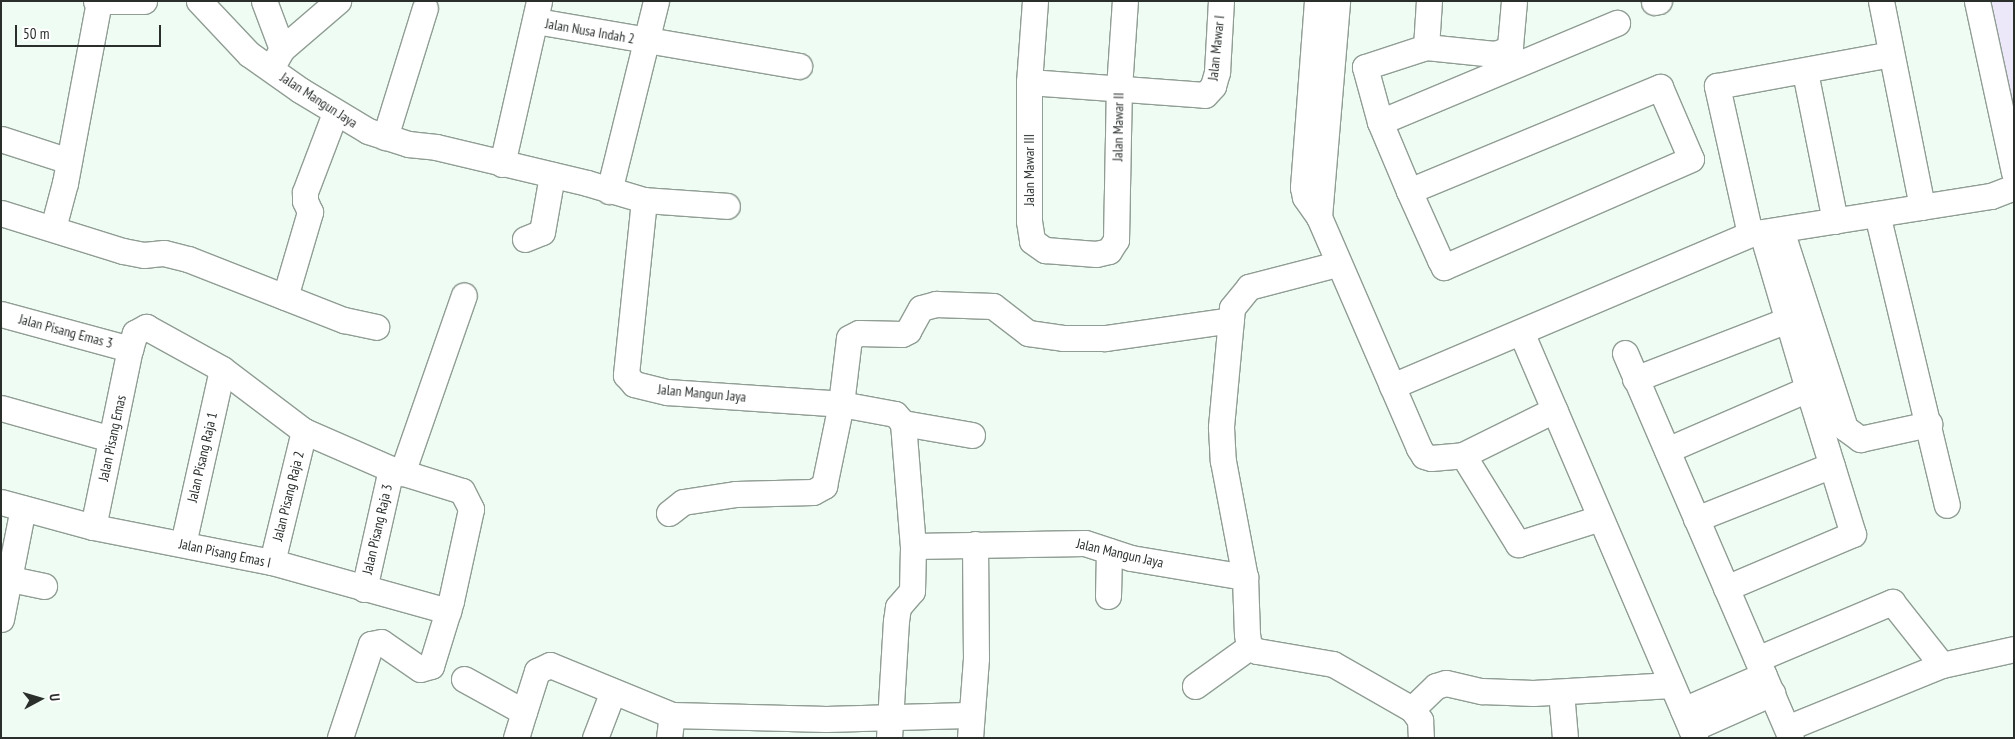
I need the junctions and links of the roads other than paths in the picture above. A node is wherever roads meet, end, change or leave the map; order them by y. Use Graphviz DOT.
graph roads {
  1 [pos="98,1"];
  2 [pos="144,1"];
  3 [pos="199,1"];
  4 [pos="264,1"];
  5 [pos="338,1"];
  6 [pos="656,1"];
  7 [pos="1035,1"];
  8 [pos="1125,1"];
  9 [pos="1221,1"];
  10 [pos="1317,1"];
  11 [pos="1337,1"];
  12 [pos="1429,1"];
  13 [pos="1514,1"];
  14 [pos="1659,1"];
  15 [pos="1881,1"];
  16 [pos="1977,1"];
  17 [pos="1654,2"];
  18 [pos="425,8"];
  19 [pos="537,11"];
  20 [pos="1617,23"];
  21 [pos="645,41"];
  22 [pos="1426,47"];
  23 [pos="1891,54"];
  24 [pos="277,58"];
  25 [pos="799,66"];
  26 [pos="1365,67"];
  27 [pos="1332,72"];
  28 [pos="1805,72"];
  29 [pos="1029,82"];
  30 [pos="1119,88"];
  31 [pos="335,113"];
  32 [pos="1380,122"];
  33 [pos="385,136"];
  34 [pos="1,139"];
  35 [pos="69,161"];
  36 [pos="502,164"];
  37 [pos="2014,172"];
  38 [pos="552,175"];
  39 [pos="2014,187"];
  40 [pos="609,191"];
  41 [pos="1410,191"];
  42 [pos="2002,198"];
  43 [pos="644,200"];
  44 [pos="727,206"];
  45 [pos="1922,207"];
  46 [pos="1,213"];
  47 [pos="1877,214"];
  48 [pos="1319,217"];
  49 [pos="1835,221"];
  50 [pos="53,228"];
  51 [pos="1764,232"];
  52 [pos="525,239"];
  53 [pos="1109,252"];
  54 [pos="1337,264"];
  55 [pos="464,295"];
  56 [pos="285,297"];
  57 [pos="1,314"];
  58 [pos="1230,320"];
  59 [pos="1787,320"];
  60 [pos="376,327"];
  61 [pos="1521,332"];
  62 [pos="130,349"];
  63 [pos="1625,353"];
  64 [pos="222,369"];
  65 [pos="1635,379"];
  66 [pos="1392,386"];
  67 [pos="1808,389"];
  68 [pos="841,404"];
  69 [pos="1,408"];
  70 [pos="1554,410"];
  71 [pos="903,423"];
  72 [pos="1929,424"];
  73 [pos="304,431"];
  74 [pos="972,435"];
  75 [pos="111,439"];
  76 [pos="1667,450"];
  77 [pos="1463,455"];
  78 [pos="1832,466"];
  79 [pos="397,471"];
  80 [pos="12,505"];
  81 [pos="1947,505"];
  82 [pos="669,513"];
  83 [pos="1600,518"];
  84 [pos="1696,519"];
  85 [pos="93,527"];
  86 [pos="183,544"];
  87 [pos="975,544"];
  88 [pos="913,546"];
  89 [pos="1109,550"];
  90 [pos="272,562"];
  91 [pos="1245,577"];
  92 [pos="5,578"];
  93 [pos="44,586"];
  94 [pos="1726,588"];
  95 [pos="364,590"];
  96 [pos="1108,596"];
  97 [pos="448,611"];
  98 [pos="1,618"];
  99 [pos="1249,647"];
  100 [pos="2014,649"];
  101 [pos="1942,665"];
  102 [pos="1764,676"];
  103 [pos="464,679"];
  104 [pos="1672,685"];
  105 [pos="1195,686"];
  106 [pos="613,691"];
  107 [pos="1561,692"];
  108 [pos="1412,709"];
  109 [pos="524,712"];
  110 [pos="670,726"];
  111 [pos="970,726"];
  112 [pos="1690,726"];
  113 [pos="890,728"];
  114 [pos="1789,733"];
  115 [pos="340,738"];
  116 [pos="516,738"];
  117 [pos="595,738"];
  118 [pos="1422,738"];
  119 [pos="1565,738"];
  1 -- 2 [label="street"];
  1 -- 35 [label="street"];
  3 -- 24 [label="street, Jalan Mangun Jaya"];
  4 -- 24 [label="street"];
  5 -- 24 [label="street"];
  6 -- 21 [label="street"];
  7 -- 29 [label="street, Jalan Mawar III"];
  8 -- 30 [label="street, Jalan Mawar II"];
  9 -- 30 [label="street, Jalan Mawar I"];
  10 -- 48 [label="street"];
  11 -- 27 [label="street"];
  12 -- 22 [label="street"];
  13 -- 22 [label="street"];
  14 -- 17 [label="street"];
  15 -- 23 [label="street"];
  16 -- 37 [label="street"];
  18 -- 33 [label="street"];
  19 -- 21 [label="street, Jalan Nusa Indah 2"];
  19 -- 36 [label="street"];
  20 -- 32 [label="street"];
  21 -- 25 [label="street, Jalan Nusa Indah 2"];
  21 -- 40 [label="street"];
  22 -- 26 [label="street"];
  23 -- 28 [label="street"];
  23 -- 45 [label="street"];
  24 -- 31 [label="street, Jalan Mangun Jaya"];
  26 -- 27 [label="street"];
  26 -- 32 [label="street"];
  27 -- 48 [label="street"];
  28 -- 49 [label="street"];
  28 -- 51 [label="street"];
  29 -- 30 [label="street"];
  29 -- 53 [label="street, Jalan Mawar III"];
  30 -- 53 [label="street, Jalan Mawar II"];
  31 -- 33 [label="street, Jalan Mangun Jaya"];
  31 -- 56 [label="street"];
  32 -- 41 [label="street"];
  33 -- 36 [label="street, Jalan Mangun Jaya"];
  34 -- 35 [label="street"];
  35 -- 50 [label="street"];
  36 -- 38 [label="street, Jalan Mangun Jaya"];
  38 -- 40 [label="street, Jalan Mangun Jaya"];
  38 -- 52 [label="street"];
  39 -- 42 [label="street"];
  40 -- 43 [label="street, Jalan Mangun Jaya"];
  41 -- 41 [label="street"];
  42 -- 45 [label="street"];
  43 -- 44 [label="street"];
  43 -- 68 [label="street, Jalan Mangun Jaya"];
  45 -- 47 [label="street"];
  46 -- 50 [label="street"];
  47 -- 49 [label="street"];
  47 -- 72 [label="street"];
  48 -- 54 [label="street"];
  49 -- 51 [label="street"];
  50 -- 56 [label="street"];
  51 -- 59 [label="street"];
  51 -- 61 [label="street"];
  51 -- 72 [label="street"];
  54 -- 58 [label="street"];
  54 -- 66 [label="street"];
  55 -- 79 [label="street, Jalan Pisang Raja 3"];
  56 -- 60 [label="street"];
  57 -- 62 [label="street, Jalan Pisang Emas 3"];
  58 -- 68 [label="street"];
  58 -- 91 [label="street"];
  59 -- 65 [label="street"];
  59 -- 67 [label="street"];
  61 -- 66 [label="street"];
  61 -- 70 [label="street"];
  62 -- 64 [label="street, Jalan Pisang Emas"];
  62 -- 75 [label="street, Jalan Pisang Emas"];
  63 -- 65 [label="street"];
  64 -- 73 [label="street"];
  64 -- 86 [label="street, Jalan Pisang Raja 1"];
  65 -- 76 [label="street"];
  66 -- 77 [label="street"];
  67 -- 76 [label="street"];
  67 -- 78 [label="street"];
  68 -- 71 [label="street, Jalan Mangun Jaya"];
  68 -- 82 [label="street"];
  69 -- 75 [label="street"];
  70 -- 77 [label="street"];
  70 -- 83 [label="street"];
  71 -- 74 [label="street, Jalan Mangun Jaya"];
  71 -- 88 [label="street"];
  72 -- 81 [label="street"];
  73 -- 79 [label="street"];
  73 -- 90 [label="street, Jalan Pisang Raja 2"];
  75 -- 85 [label="street, Jalan Pisang Emas"];
  76 -- 84 [label="street"];
  77 -- 83 [label="street"];
  78 -- 84 [label="street"];
  78 -- 94 [label="street"];
  79 -- 95 [label="street, Jalan Pisang Raja 3"];
  79 -- 97 [label="street"];
  80 -- 85 [label="street, Jalan Pisang Emas I"];
  80 -- 92 [label="street"];
  83 -- 104 [label="street"];
  84 -- 94 [label="street"];
  85 -- 86 [label="street, Jalan Pisang Emas I"];
  86 -- 90 [label="street, Jalan Pisang Emas I"];
  87 -- 88 [label="street, Jalan Mangun Jaya"];
  87 -- 89 [label="street, Jalan Mangun Jaya"];
  87 -- 111 [label="street"];
  88 -- 113 [label="street"];
  89 -- 91 [label="street, Jalan Mangun Jaya"];
  89 -- 96 [label="street"];
  90 -- 95 [label="street, Jalan Pisang Emas I"];
  91 -- 99 [label="street"];
  92 -- 93 [label="street"];
  92 -- 98 [label="street"];
  94 -- 102 [label="street"];
  95 -- 97 [label="street, Jalan Pisang Emas I"];
  97 -- 115 [label="street"];
  99 -- 105 [label="street"];
  99 -- 108 [label="street"];
  100 -- 101 [label="street"];
  101 -- 102 [label="street"];
  101 -- 114 [label="street"];
  102 -- 112 [label="street"];
  102 -- 114 [label="street"];
  103 -- 109 [label="street"];
  104 -- 107 [label="street"];
  104 -- 112 [label="street"];
  106 -- 109 [label="street"];
  106 -- 110 [label="street"];
  106 -- 117 [label="street"];
  107 -- 108 [label="street"];
  107 -- 119 [label="street"];
  108 -- 118 [label="street"];
  109 -- 116 [label="street"];
  110 -- 113 [label="street"];
  111 -- 113 [label="street"];
}
